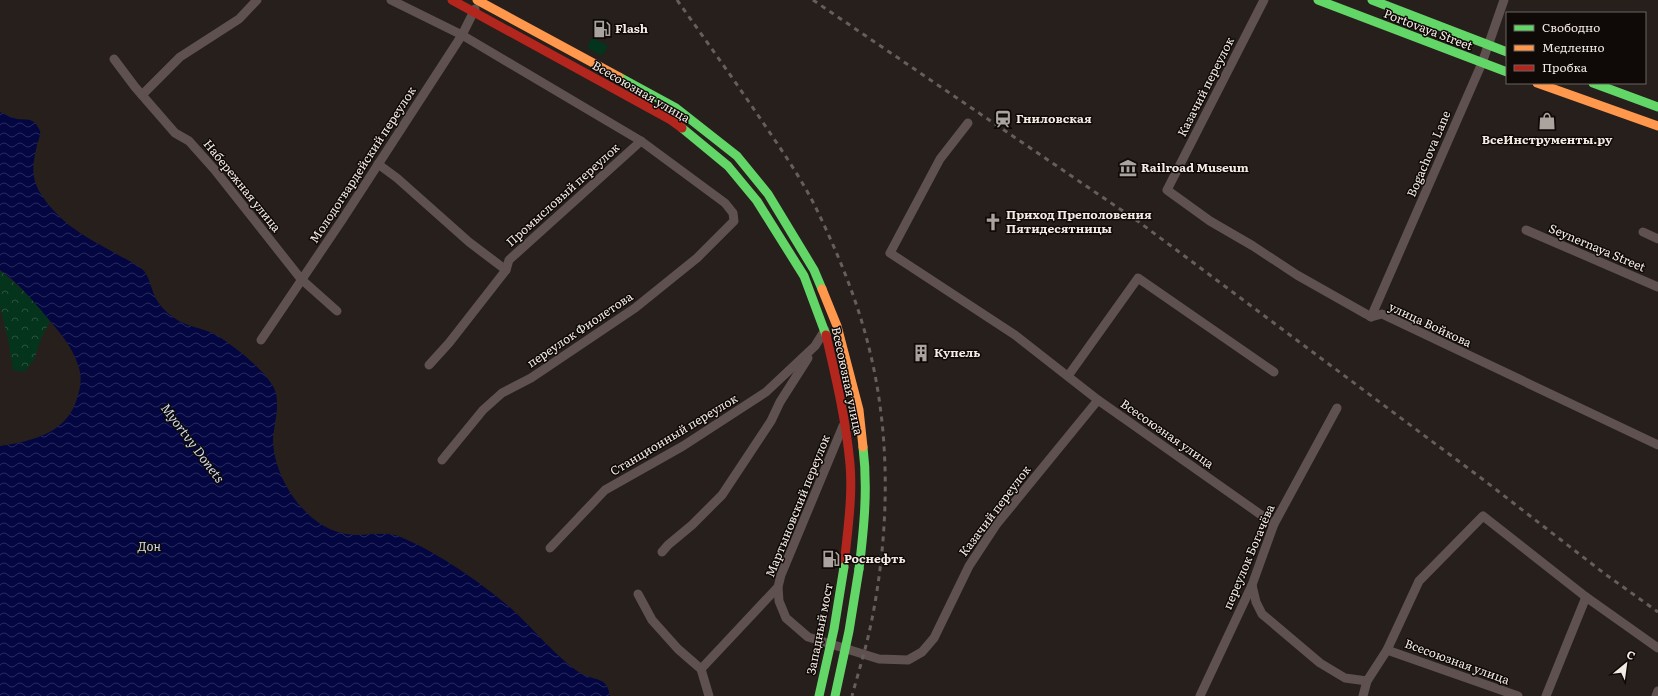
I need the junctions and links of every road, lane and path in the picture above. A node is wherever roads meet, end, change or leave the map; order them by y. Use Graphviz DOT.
graph roads {
  1 [pos="257,0"];
  2 [pos="391,0"];
  3 [pos="452,0"];
  4 [pos="478,0"];
  5 [pos="1264,0"];
  6 [pos="1318,0"];
  7 [pos="1372,0"];
  8 [pos="1504,0"];
  9 [pos="473,13"];
  10 [pos="462,35"];
  11 [pos="1489,45"];
  12 [pos="1506,52"];
  13 [pos="114,59"];
  14 [pos="1482,63"];
  15 [pos="1506,72"];
  16 [pos="1540,84"];
  17 [pos="1596,84"];
  18 [pos="142,95"];
  19 [pos="1658,107"];
  20 [pos="968,123"];
  21 [pos="1658,126"];
  22 [pos="641,142"];
  23 [pos="378,164"];
  24 [pos="1170,185"];
  25 [pos="1526,230"];
  26 [pos="1643,232"];
  27 [pos="1658,239"];
  28 [pos="506,270"];
  29 [pos="301,279"];
  30 [pos="1658,287"];
  31 [pos="337,311"];
  32 [pos="1372,316"];
  33 [pos="825,330"];
  34 [pos="261,340"];
  35 [pos="815,346"];
  36 [pos="428,364"];
  37 [pos="1274,372"];
  38 [pos="1068,376"];
  39 [pos="1098,400"];
  40 [pos="1337,408"];
  41 [pos="845,421"];
  42 [pos="862,433"];
  43 [pos="847,438"];
  44 [pos="1658,445"];
  45 [pos="442,460"];
  46 [pos="1274,524"];
  47 [pos="550,548"];
  48 [pos="662,552"];
  49 [pos="844,566"];
  50 [pos="1252,585"];
  51 [pos="778,587"];
  52 [pos="638,594"];
  53 [pos="1586,597"];
  54 [pos="808,637"];
  55 [pos="1658,648"];
  56 [pos="1387,650"];
  57 [pos="700,669"];
  58 [pos="1367,681"];
  59 [pos="1658,691"];
  60 [pos="709,696"];
  61 [pos="819,696"];
  62 [pos="835,696"];
  63 [pos="1200,696"];
  64 [pos="1363,696"];
  65 [pos="1518,696"];
  66 [pos="1546,696"];
  67 [pos="1656,696"];
  1 -- 18 [label="street"];
  2 -- 10 [label="street"];
  3 -- 9 [label="main road, Всесоюзная улица"];
  4 -- 9 [label="street, Молодогвардейский переулок"];
  4 -- 42 [label="main road, Всесоюзная улица"];
  5 -- 24 [label="street, Казачий переулок"];
  6 -- 14 [label="main road, Portovaya Street"];
  7 -- 11 [label="main road, Portovaya Street"];
  8 -- 11 [label="street, Bogachova Lane"];
  9 -- 10 [label="street, Молодогвардейский переулок"];
  9 -- 33 [label="main road, Всесоюзная улица"];
  10 -- 22 [label="street"];
  10 -- 23 [label="street, Молодогвардейский переулок"];
  11 -- 12 [label="main road, Portovaya Street"];
  11 -- 14 [label="street, Bogachova Lane"];
  13 -- 18 [label="street, Набережная улица"];
  14 -- 15 [label="main road, Portovaya Street"];
  14 -- 32 [label="street, Bogachova Lane"];
  16 -- 21 [label="main road"];
  17 -- 19 [label="main road"];
  18 -- 29 [label="street, Набережная улица"];
  20 -- 38 [label="street, Всесоюзная улица"];
  22 -- 28 [label="street, Промысловый переулок"];
  22 -- 45 [label="street, переулок Фиолетова"];
  23 -- 28 [label="street"];
  23 -- 29 [label="street, Молодогвардейский переулок"];
  24 -- 32 [label="street, улица Войкова"];
  25 -- 30 [label="street, Seynernaya Street"];
  26 -- 27 [label="street"];
  28 -- 36 [label="street, Промысловый переулок"];
  29 -- 31 [label="street, Набережная улица"];
  29 -- 34 [label="street, Молодогвардейский переулок"];
  32 -- 44 [label="street, улица Войкова"];
  33 -- 35 [label="street, Станционный переулок"];
  33 -- 41 [label="main road, Всесоюзная улица"];
  35 -- 47 [label="street, Станционный переулок"];
  35 -- 48 [label="street, Станционный переулок"];
  37 -- 38 [label="street"];
  38 -- 39 [label="street, Всесоюзная улица"];
  39 -- 46 [label="street, Всесоюзная улица"];
  39 -- 54 [label="street, Казачий переулок"];
  40 -- 46 [label="street, переулок Богачёва"];
  41 -- 43 [label="main road, Всесоюзная улица"];
  41 -- 51 [label="street, Мартыновский переулок"];
  42 -- 43 [label="street"];
  42 -- 62 [label="main road, Всесоюзная улица, bridge"];
  43 -- 49 [label="main road, Всесоюзная улица"];
  46 -- 50 [label="street, переулок Богачёва"];
  49 -- 61 [label="main road, Западный мост, bridge"];
  50 -- 58 [label="street"];
  50 -- 63 [label="street, переулок Богачёва"];
  51 -- 54 [label="street, Мартыновский переулок"];
  51 -- 57 [label="street"];
  52 -- 57 [label="street"];
  53 -- 55 [label="street"];
  53 -- 56 [label="street"];
  53 -- 66 [label="street"];
  56 -- 58 [label="street"];
  56 -- 65 [label="street, Всесоюзная улица"];
  57 -- 60 [label="street"];
  58 -- 64 [label="street"];
  59 -- 67 [label="street"];
}
